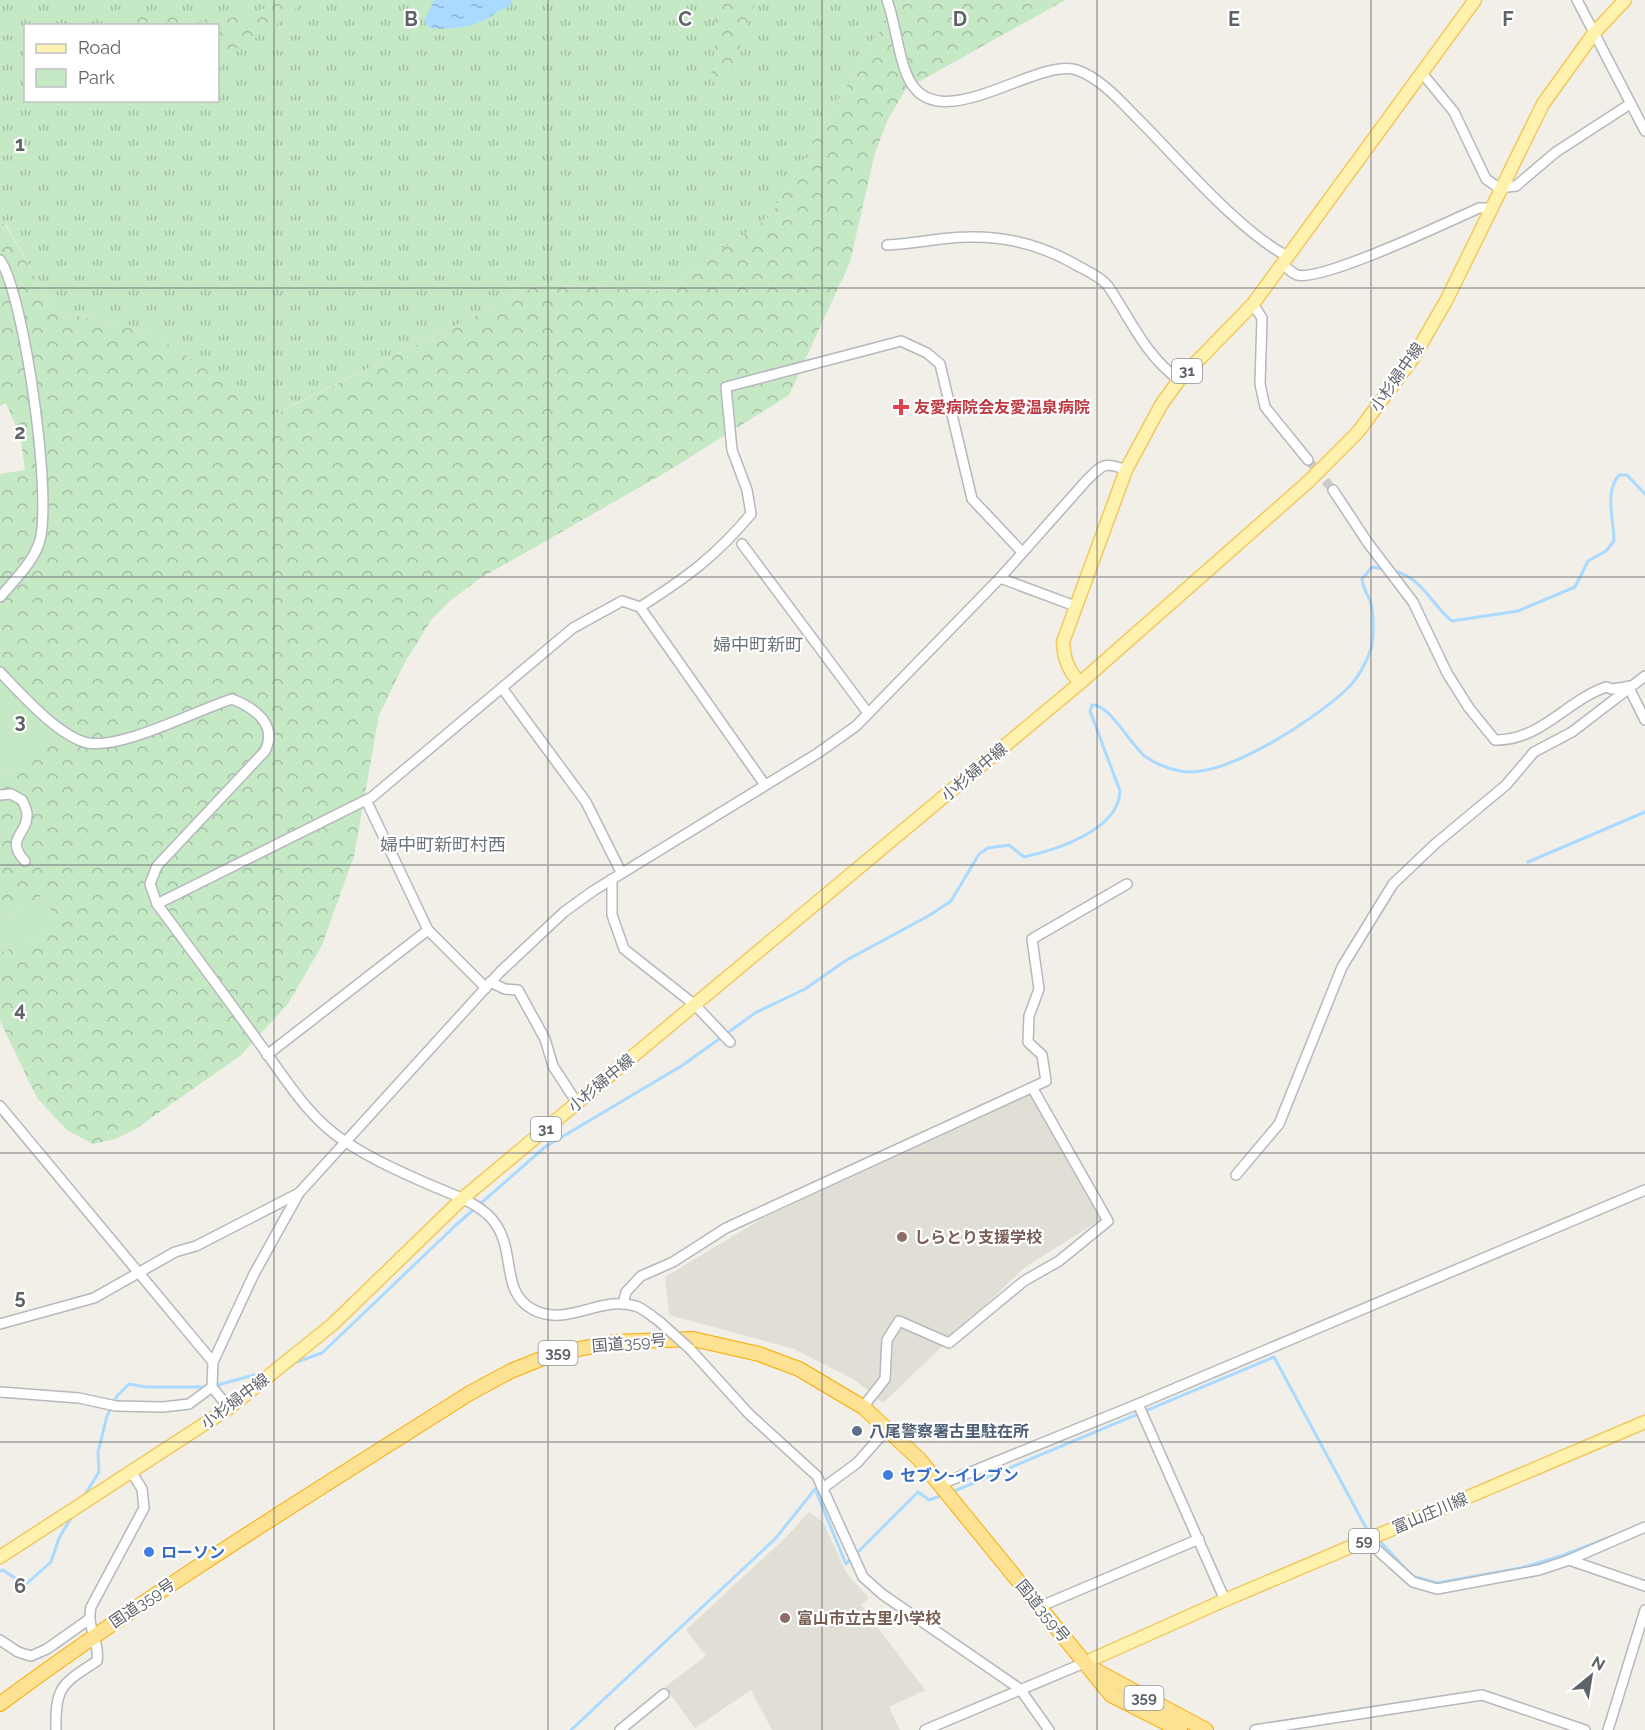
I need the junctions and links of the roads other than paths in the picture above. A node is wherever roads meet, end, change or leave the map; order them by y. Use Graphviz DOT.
graph roads {
  1 [pos="887,0"];
  2 [pos="1475,0"];
  3 [pos="1577,0"];
  4 [pos="1625,0"];
  5 [pos="1594,33"];
  6 [pos="1422,73"];
  7 [pos="1630,104"];
  8 [pos="1645,131"];
  9 [pos="1499,189"];
  10 [pos="1490,208"];
  11 [pos="887,245"];
  12 [pos="0,260"];
  13 [pos="1285,260"];
  14 [pos="1253,304"];
  15 [pos="1179,380"];
  16 [pos="1308,460"];
  17 [pos="1126,471"];
  18 [pos="1333,490"];
  19 [pos="742,544"];
  20 [pos="1022,552"];
  21 [pos="1000,578"];
  22 [pos="0,597"];
  23 [pos="640,606"];
  24 [pos="1075,606"];
  25 [pos="0,673"];
  26 [pos="1645,676"];
  27 [pos="1080,683"];
  28 [pos="1628,686"];
  29 [pos="502,688"];
  30 [pos="868,713"];
  31 [pos="1645,720"];
  32 [pos="765,785"];
  33 [pos="0,795"];
  34 [pos="366,800"];
  35 [pos="25,861"];
  36 [pos="620,870"];
  37 [pos="612,879"];
  38 [pos="1127,884"];
  39 [pos="158,904"];
  40 [pos="428,930"];
  41 [pos="488,985"];
  42 [pos="695,1005"];
  43 [pos="730,1042"];
  44 [pos="267,1055"];
  45 [pos="1033,1089"];
  46 [pos="577,1103"];
  47 [pos="0,1106"];
  48 [pos="345,1142"];
  49 [pos="1236,1175"];
  50 [pos="1645,1190"];
  51 [pos="299,1193"];
  52 [pos="463,1198"];
  53 [pos="139,1272"];
  54 [pos="623,1304"];
  55 [pos="0,1324"];
  56 [pos="213,1362"];
  57 [pos="212,1387"];
  58 [pos="0,1392"];
  59 [pos="1138,1404"];
  60 [pos="863,1407"];
  61 [pos="229,1408"];
  62 [pos="1645,1422"];
  63 [pos="888,1428"];
  64 [pos="132,1473"];
  65 [pos="939,1485"];
  66 [pos="823,1488"];
  67 [pos="1645,1527"];
  68 [pos="1198,1539"];
  69 [pos="1366,1540"];
  70 [pos="0,1557"];
  71 [pos="1569,1560"];
  72 [pos="1645,1586"];
  73 [pos="1225,1600"];
  74 [pos="1039,1607"];
  75 [pos="1645,1610"];
  76 [pos="88,1620"];
  77 [pos="93,1635"];
  78 [pos="0,1640"];
  79 [pos="1084,1663"];
  80 [pos="1020,1689"];
  81 [pos="664,1694"];
  82 [pos="0,1704"];
  83 [pos="622,1729"];
  84 [pos="56,1730"];
  85 [pos="925,1730"];
  86 [pos="1049,1730"];
  87 [pos="1180,1730"];
  88 [pos="1206,1730"];
  89 [pos="1255,1730"];
  90 [pos="1585,1730"];
  91 [pos="1608,1730"];
  1 -- 13 [label="street"];
  2 -- 6 [label="main road, 31"];
  3 -- 5 [label="street"];
  4 -- 5 [label="main road, 小杉婦中線 / 31"];
  5 -- 7 [label="street"];
  5 -- 9 [label="main road, 小杉婦中線 / 31"];
  6 -- 9 [label="street"];
  6 -- 13 [label="main road, 31"];
  7 -- 8 [label="street"];
  7 -- 9 [label="street"];
  9 -- 10 [label="main road, 小杉婦中線 / 31"];
  10 -- 13 [label="street"];
  10 -- 27 [label="main road, 小杉婦中線 / 31"];
  11 -- 15 [label="street"];
  12 -- 22 [label="street"];
  13 -- 14 [label="main road, 31"];
  14 -- 15 [label="main road, 31"];
  14 -- 16 [label="street"];
  15 -- 17 [label="main road, 31"];
  17 -- 20 [label="street"];
  17 -- 24 [label="main road, 31"];
  18 -- 28 [label="street"];
  19 -- 30 [label="street"];
  20 -- 21 [label="street"];
  20 -- 23 [label="street"];
  21 -- 24 [label="street"];
  21 -- 30 [label="street"];
  23 -- 29 [label="street"];
  23 -- 32 [label="street"];
  24 -- 27 [label="main road, 31"];
  25 -- 39 [label="street"];
  26 -- 28 [label="street"];
  27 -- 42 [label="main road, 小杉婦中線 / 31"];
  28 -- 31 [label="street"];
  28 -- 49 [label="street"];
  29 -- 34 [label="street"];
  29 -- 36 [label="street"];
  30 -- 32 [label="street"];
  32 -- 37 [label="street"];
  33 -- 35 [label="street"];
  34 -- 39 [label="street"];
  34 -- 40 [label="street"];
  37 -- 41 [label="street"];
  37 -- 42 [label="street"];
  38 -- 45 [label="street"];
  39 -- 44 [label="street"];
  40 -- 41 [label="street"];
  40 -- 44 [label="street"];
  41 -- 46 [label="street"];
  41 -- 48 [label="street"];
  42 -- 43 [label="street"];
  42 -- 46 [label="main road, 小杉婦中線 / 31"];
  44 -- 48 [label="street"];
  45 -- 54 [label="street"];
  45 -- 60 [label="street"];
  46 -- 52 [label="main road, 小杉婦中線 / 31"];
  47 -- 53 [label="street"];
  48 -- 51 [label="street"];
  48 -- 52 [label="street"];
  50 -- 59 [label="street"];
  51 -- 53 [label="street"];
  51 -- 56 [label="street"];
  52 -- 54 [label="street"];
  52 -- 61 [label="main road, 小杉婦中線 / 31"];
  53 -- 55 [label="street"];
  53 -- 56 [label="street"];
  54 -- 66 [label="street, bridge"];
  56 -- 57 [label="street"];
  57 -- 58 [label="street"];
  57 -- 61 [label="street"];
  59 -- 65 [label="street"];
  59 -- 68 [label="street"];
  60 -- 63 [label="highway, 国道359号 / 359"];
  60 -- 77 [label="highway, 国道359号 / 359"];
  61 -- 64 [label="main road, 小杉婦中線 / 31"];
  62 -- 69 [label="main road, 富山庄川線 / 59"];
  63 -- 65 [label="highway, 国道359号 / 359"];
  63 -- 66 [label="street"];
  64 -- 70 [label="main road, 小杉婦中線 / 31"];
  64 -- 76 [label="street"];
  65 -- 74 [label="highway, 国道359号 / 359"];
  66 -- 80 [label="street"];
  67 -- 71 [label="street"];
  68 -- 73 [label="street"];
  68 -- 74 [label="street"];
  69 -- 71 [label="street"];
  69 -- 73 [label="main road, 富山庄川線 / 59"];
  71 -- 72 [label="street"];
  73 -- 79 [label="main road, 富山庄川線 / 59"];
  74 -- 79 [label="highway, 国道359号 / 359"];
  75 -- 91 [label="street"];
  76 -- 77 [label="street"];
  76 -- 78 [label="street"];
  77 -- 82 [label="highway, 国道359号 / 359"];
  77 -- 84 [label="street"];
  79 -- 80 [label="street"];
  79 -- 87 [label="highway, 国道359号 / 359"];
  79 -- 88 [label="highway, 国道359号 / 359"];
  80 -- 85 [label="street"];
  80 -- 86 [label="street"];
  81 -- 83 [label="street"];
  89 -- 90 [label="street"];
}
